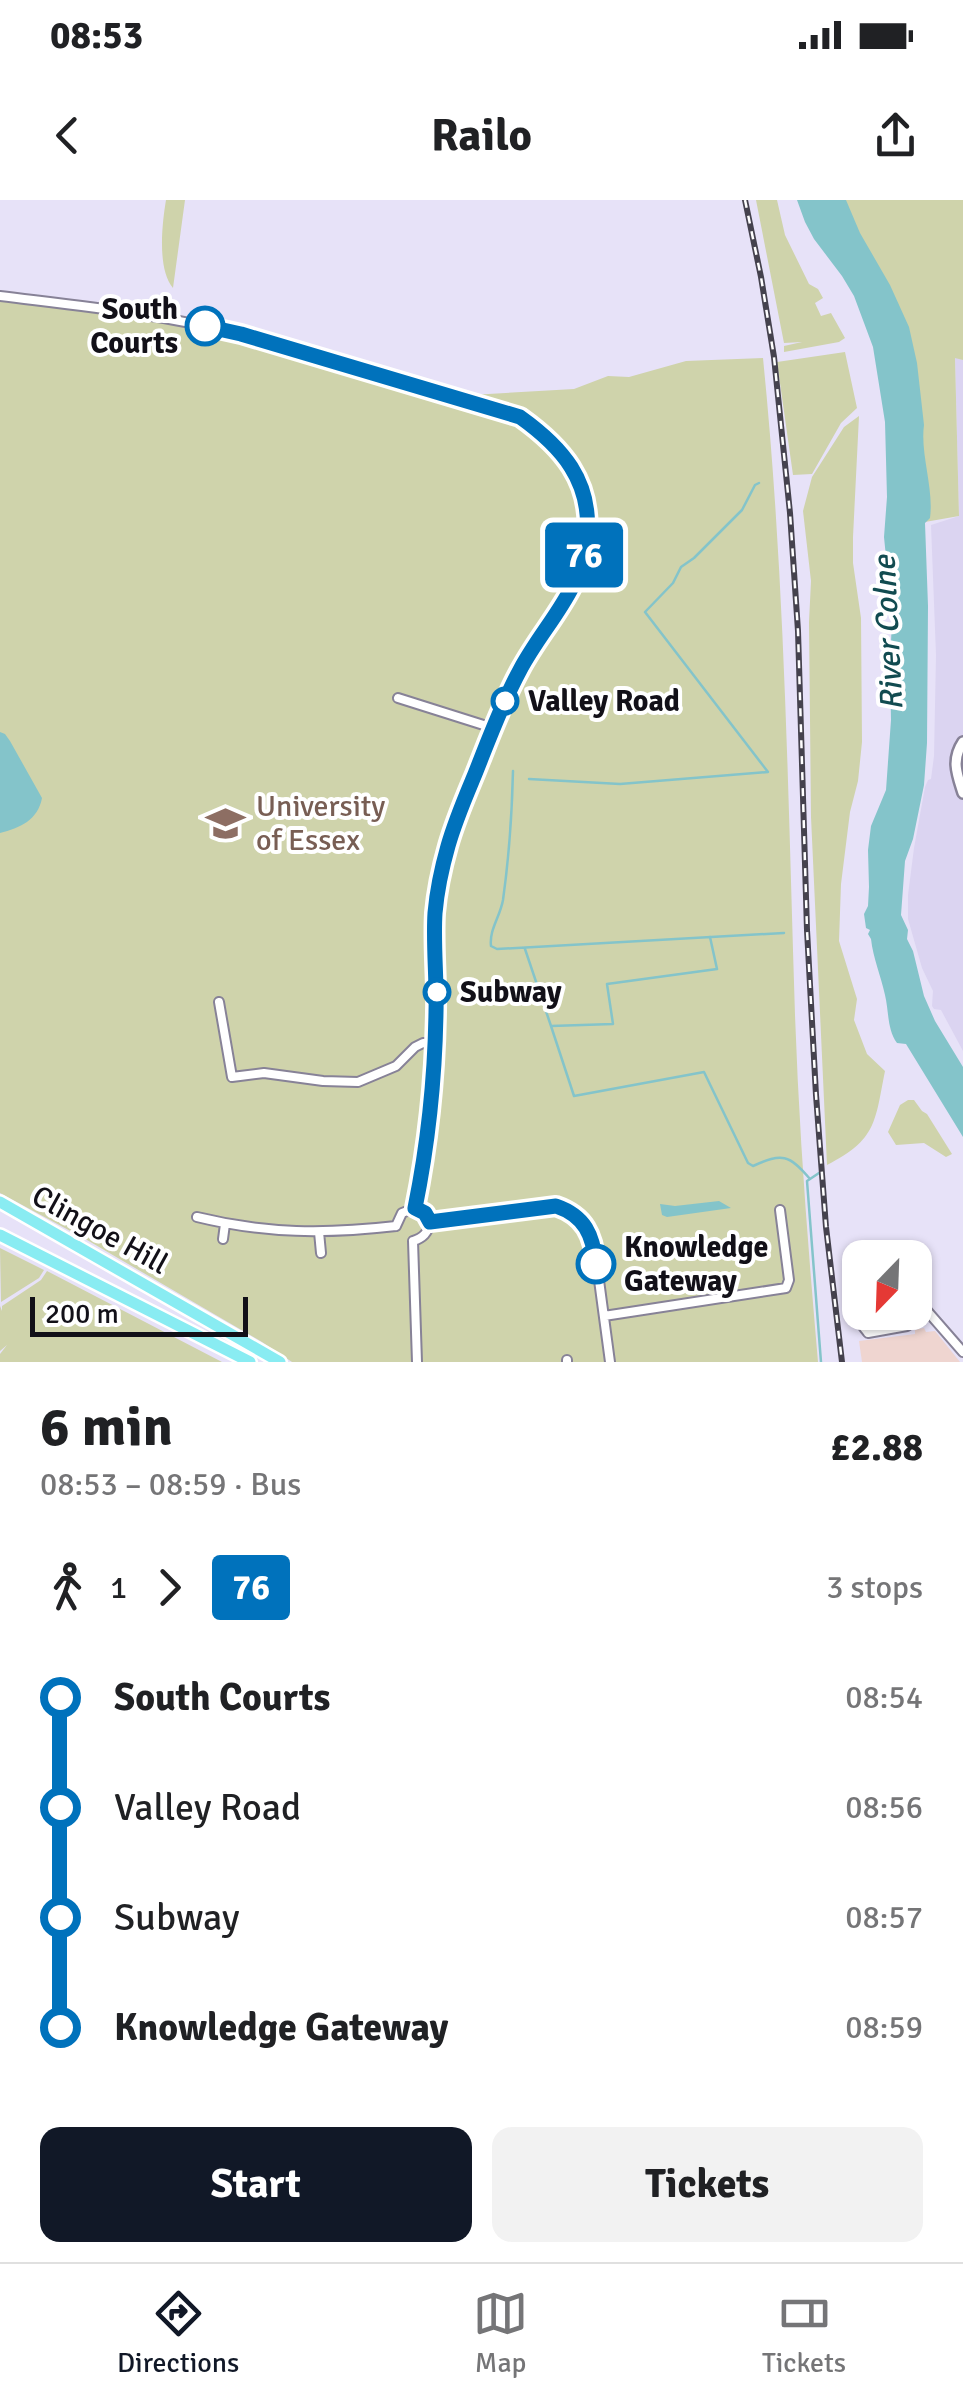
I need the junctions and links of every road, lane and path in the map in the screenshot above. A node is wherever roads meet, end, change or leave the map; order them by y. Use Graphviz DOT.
graph roads {
  1 [pos="0,296"];
  2 [pos="398,698"];
  3 [pos="493,728"];
  4 [pos="963,742"];
  5 [pos="963,793"];
  6 [pos="220,1002"];
  7 [pos="434,1044"];
  8 [pos="0,1202"];
  9 [pos="415,1208"];
  10 [pos="780,1210"];
  11 [pos="197,1218"];
  12 [pos="430,1222"];
  13 [pos="225,1224"];
  14 [pos="396,1226"];
  15 [pos="320,1232"];
  16 [pos="0,1234"];
  17 [pos="223,1240"];
  18 [pos="413,1241"];
  19 [pos="320,1253"];
  20 [pos="604,1316"];
  21 [pos="932,1317"];
  22 [pos="963,1352"];
  23 [pos="277,1360"];
  24 [pos="250,1362"];
  25 [pos="415,1362"];
  26 [pos="610,1362"];
  1 -- 3 [label="street"];
  2 -- 3 [label="street"];
  3 -- 7 [label="street"];
  4 -- 5 [label="street"];
  6 -- 7 [label="street"];
  7 -- 9 [label="street"];
  8 -- 23 [label="main road, Clingoe Hill"];
  9 -- 12 [label="street"];
  9 -- 14 [label="street"];
  10 -- 20 [label="street"];
  11 -- 13 [label="street"];
  12 -- 18 [label="street"];
  12 -- 20 [label="street"];
  13 -- 15 [label="street"];
  13 -- 17 [label="street"];
  14 -- 15 [label="street"];
  14 -- 18 [label="street"];
  15 -- 19 [label="street"];
  16 -- 24 [label="main road, Clingoe Hill"];
  18 -- 25 [label="street"];
  20 -- 26 [label="street"];
  21 -- 22 [label="street"];
}
